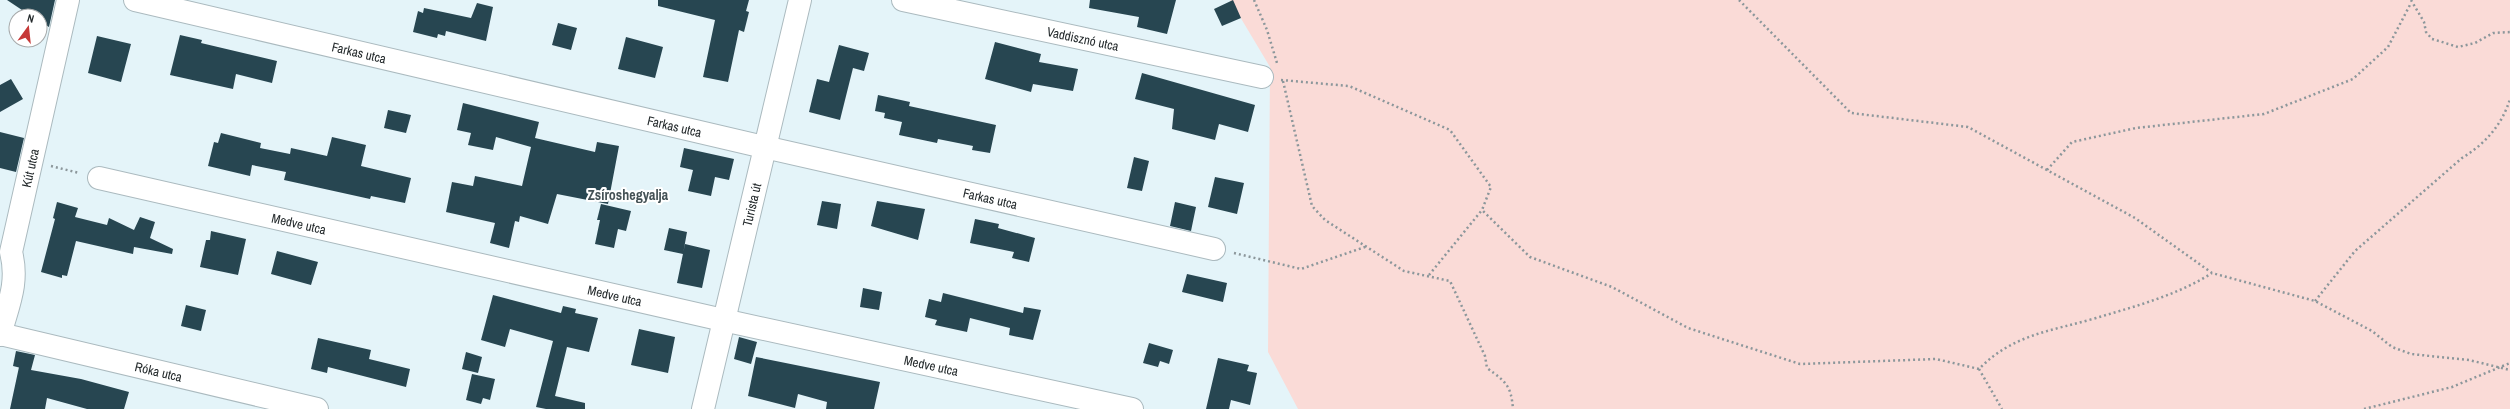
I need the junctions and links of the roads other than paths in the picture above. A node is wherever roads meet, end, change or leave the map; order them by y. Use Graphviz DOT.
graph roads {
  1 [pos="68,0"];
  2 [pos="135,0"];
  3 [pos="800,0"];
  4 [pos="903,0"];
  5 [pos="1276,74"];
  6 [pos="764,147"];
  7 [pos="99,178"];
  8 [pos="6,243"];
  9 [pos="1214,249"];
  10 [pos="723,320"];
  11 [pos="0,335"];
  12 [pos="318,409"];
  13 [pos="703,409"];
  14 [pos="1132,409"];
  1 -- 8 [label="street, Kút utca"];
  2 -- 6 [label="street, Farkas utca"];
  3 -- 6 [label="street, Turista út"];
  4 -- 5 [label="street, Vaddisznó utca"];
  6 -- 9 [label="street, Farkas utca"];
  6 -- 10 [label="street, Turista út"];
  7 -- 10 [label="street, Medve utca"];
  8 -- 11 [label="street, Kút utca"];
  10 -- 13 [label="street, Turista út"];
  10 -- 14 [label="street, Medve utca"];
  11 -- 12 [label="street, Róka utca"];
}
